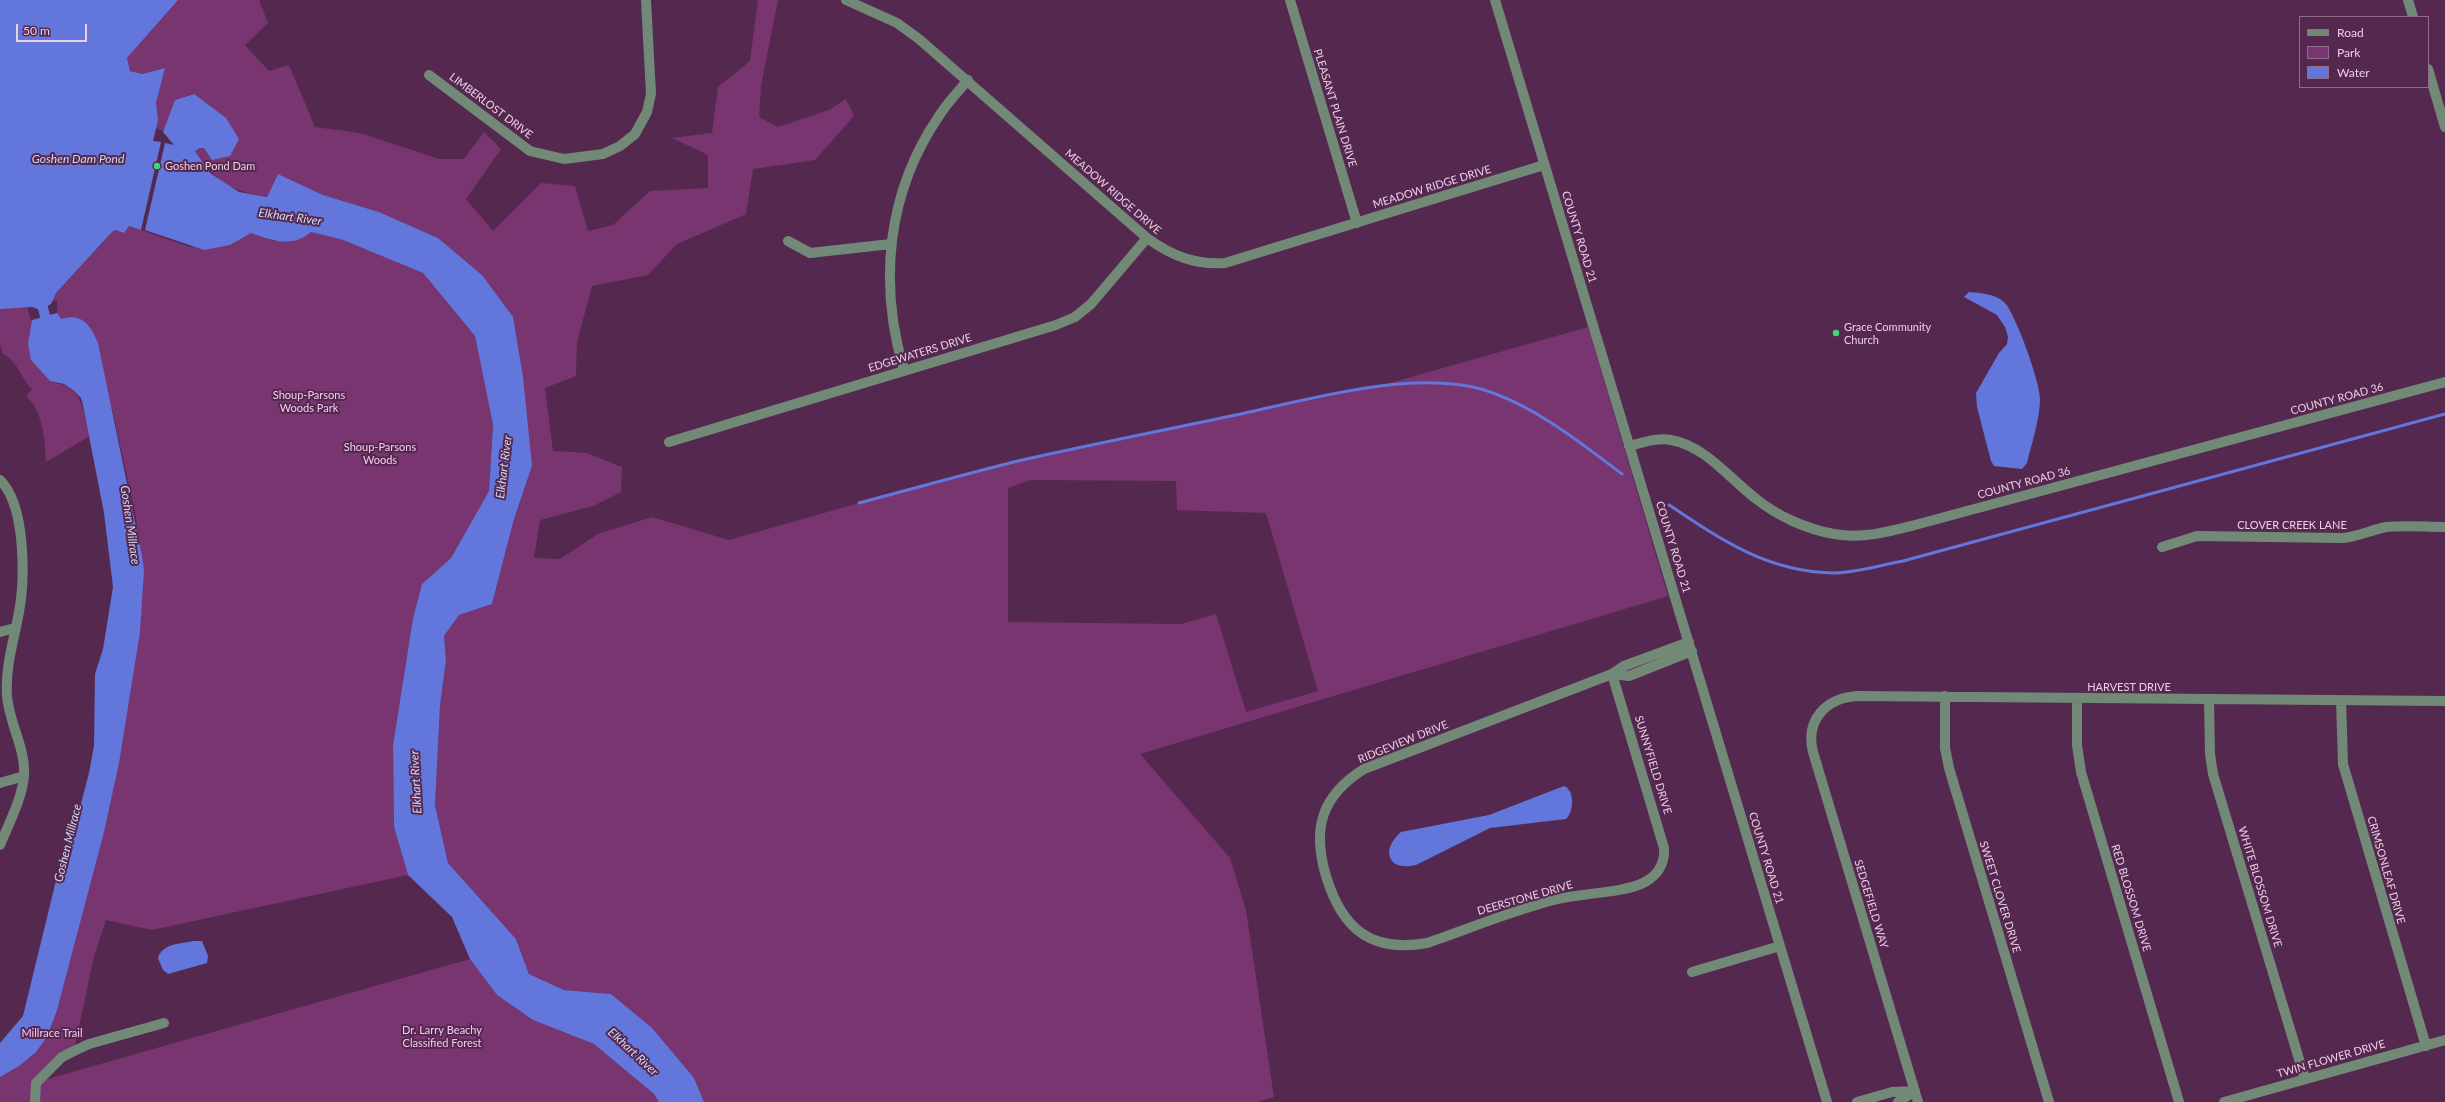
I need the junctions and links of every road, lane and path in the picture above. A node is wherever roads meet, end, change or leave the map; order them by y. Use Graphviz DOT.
graph roads {
  1 [pos="646,0"];
  2 [pos="846,0"];
  3 [pos="1290,0"];
  4 [pos="1495,0"];
  5 [pos="2408,0"];
  6 [pos="2413,16"];
  7 [pos="2429,72"];
  8 [pos="429,75"];
  9 [pos="968,80"];
  10 [pos="2445,127"];
  11 [pos="1544,165"];
  12 [pos="1357,223"];
  13 [pos="1148,238"];
  14 [pos="788,241"];
  15 [pos="891,244"];
  16 [pos="904,370"];
  17 [pos="2445,382"];
  18 [pos="669,442"];
  19 [pos="1629,446"];
  20 [pos="1,482"];
  21 [pos="2445,527"];
  22 [pos="2162,547"];
  23 [pos="15,628"];
  24 [pos="0,632"];
  25 [pos="1690,647"];
  26 [pos="1612,674"];
  27 [pos="1946,696"];
  28 [pos="2077,699"];
  29 [pos="2209,699"];
  30 [pos="2341,700"];
  31 [pos="2445,701"];
  32 [pos="1818,714"];
  33 [pos="24,776"];
  34 [pos="0,783"];
  35 [pos="0,844"];
  36 [pos="1663,863"];
  37 [pos="1386,944"];
  38 [pos="1780,946"];
  39 [pos="1692,972"];
  40 [pos="164,1022"];
  41 [pos="2445,1040"];
  42 [pos="2426,1046"];
  43 [pos="2305,1079"];
  44 [pos="1915,1091"];
  45 [pos="34,1102"];
  46 [pos="1827,1102"];
  47 [pos="1857,1102"];
  48 [pos="1898,1102"];
  49 [pos="1918,1102"];
  50 [pos="2048,1102"];
  51 [pos="2179,1102"];
  52 [pos="2224,1102"];
  1 -- 8 [label="street, LIMBERLOST DRIVE"];
  2 -- 9 [label="street, MEADOW RIDGE DRIVE"];
  3 -- 12 [label="street, PLEASANT PLAIN DRIVE"];
  4 -- 11 [label="street, COUNTY ROAD 21"];
  5 -- 6 [label="street"];
  7 -- 10 [label="street"];
  9 -- 13 [label="street, MEADOW RIDGE DRIVE"];
  9 -- 15 [label="street"];
  11 -- 12 [label="street, MEADOW RIDGE DRIVE"];
  11 -- 19 [label="street, COUNTY ROAD 21"];
  12 -- 13 [label="street, MEADOW RIDGE DRIVE"];
  13 -- 16 [label="street, EDGEWATERS DRIVE"];
  14 -- 15 [label="street"];
  15 -- 16 [label="street"];
  16 -- 18 [label="street, EDGEWATERS DRIVE"];
  17 -- 19 [label="street, COUNTY ROAD 36"];
  19 -- 25 [label="street, COUNTY ROAD 21"];
  20 -- 23 [label="street"];
  21 -- 22 [label="street, CLOVER CREEK LANE"];
  23 -- 24 [label="street"];
  23 -- 33 [label="street"];
  25 -- 26 [label="street, RIDGEVIEW DRIVE"];
  25 -- 38 [label="street, COUNTY ROAD 21"];
  26 -- 36 [label="street, SUNNYFIELD DRIVE"];
  26 -- 37 [label="street, RIDGEVIEW DRIVE"];
  27 -- 28 [label="street, HARVEST DRIVE"];
  27 -- 32 [label="street, HARVEST DRIVE"];
  27 -- 50 [label="street, SWEET CLOVER DRIVE"];
  28 -- 29 [label="street, HARVEST DRIVE"];
  28 -- 51 [label="street, RED BLOSSOM DRIVE"];
  29 -- 30 [label="street, HARVEST DRIVE"];
  29 -- 43 [label="street, WHITE BLOSSOM DRIVE"];
  30 -- 31 [label="street, HARVEST DRIVE"];
  30 -- 42 [label="street, CRIMSONLEAF DRIVE"];
  32 -- 44 [label="street, SEDGEFIELD WAY"];
  33 -- 34 [label="street"];
  33 -- 35 [label="street"];
  36 -- 37 [label="street, DEERSTONE DRIVE"];
  38 -- 39 [label="street"];
  38 -- 46 [label="street, COUNTY ROAD 21"];
  40 -- 45 [label="street"];
  41 -- 42 [label="street, TWIN FLOWER DRIVE"];
  42 -- 43 [label="street, TWIN FLOWER DRIVE"];
  43 -- 52 [label="street, TWIN FLOWER DRIVE"];
  44 -- 47 [label="street"];
  44 -- 48 [label="street"];
  44 -- 49 [label="street, SEDGEFIELD WAY"];
}
